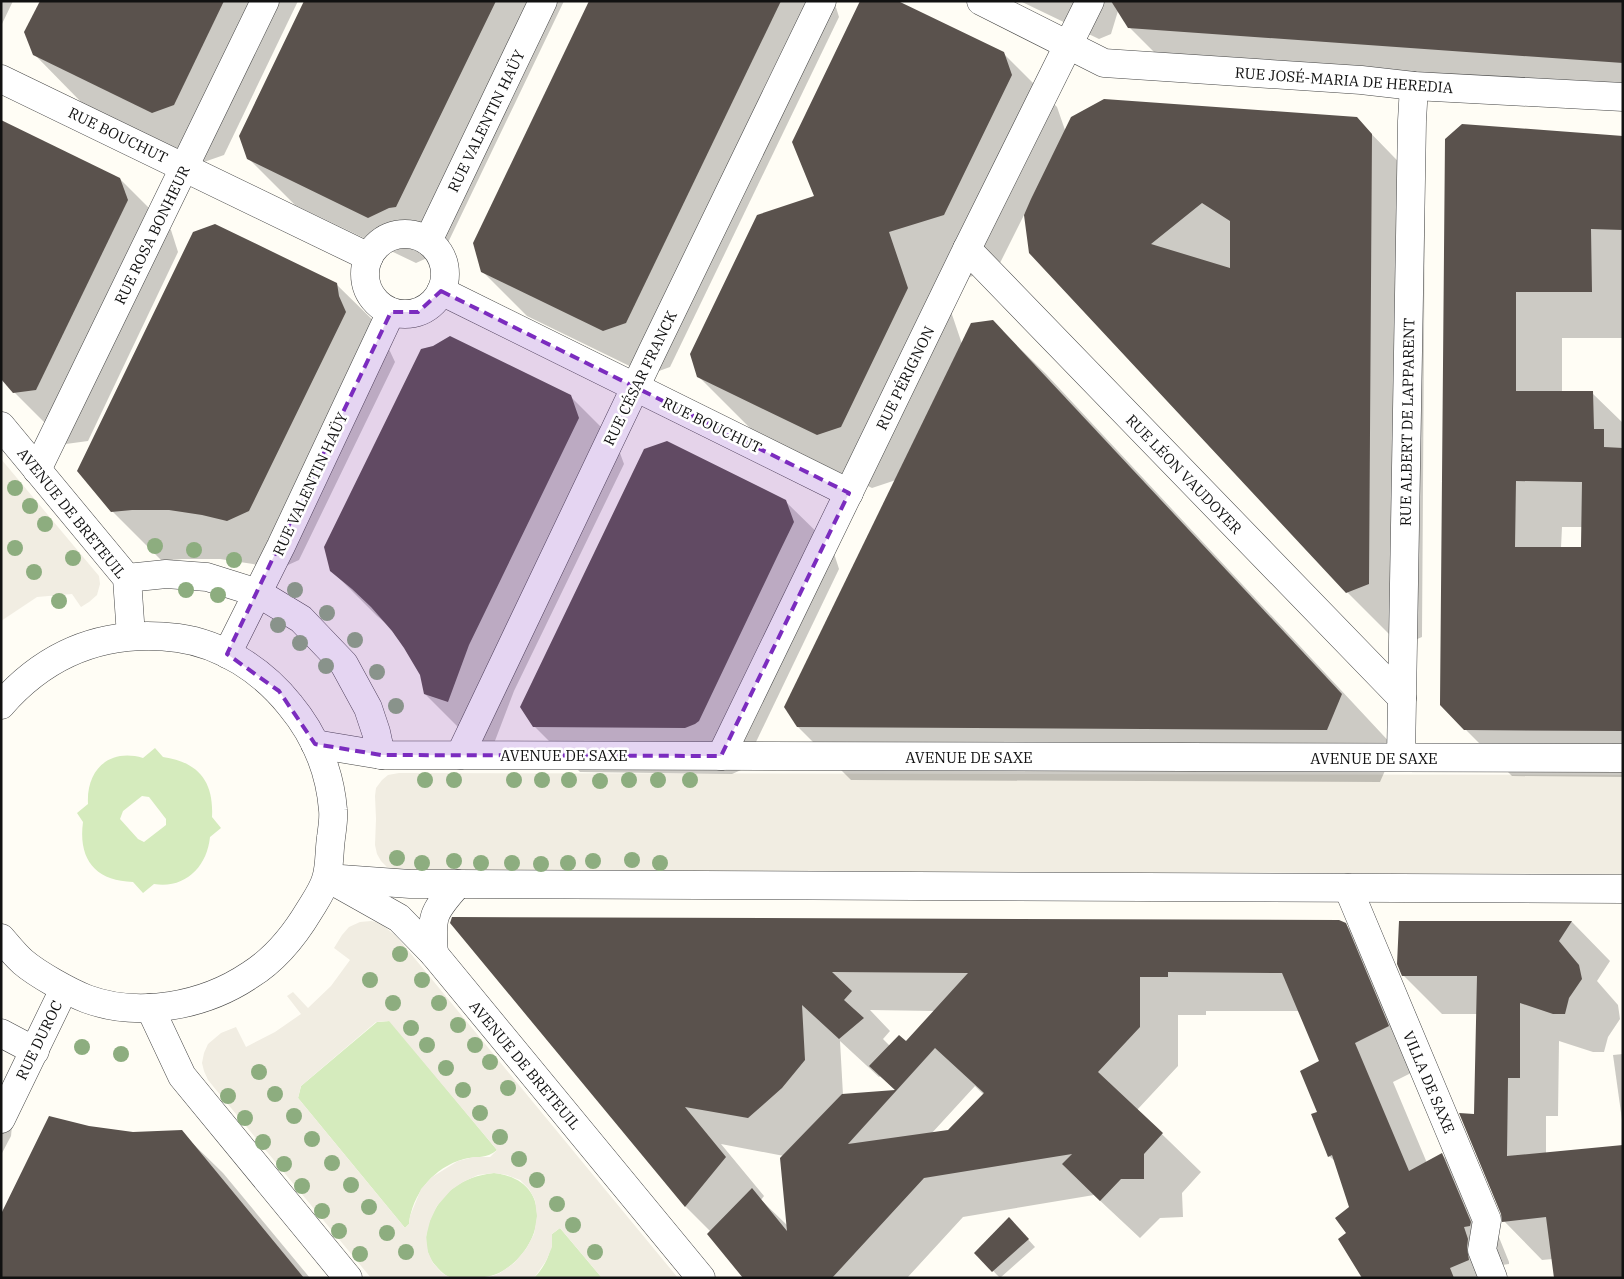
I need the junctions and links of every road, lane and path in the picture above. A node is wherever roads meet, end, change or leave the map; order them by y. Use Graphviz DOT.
graph roads {
  1 [pos="266,1"];
  2 [pos="543,1"];
  3 [pos="822,1"];
  4 [pos="980,1"];
  5 [pos="1090,1"];
  6 [pos="1069,45"];
  7 [pos="1,79"];
  8 [pos="1414,86"];
  9 [pos="1623,97"];
  10 [pos="184,168"];
  11 [pos="428,241"];
  12 [pos="967,248"];
  13 [pos="369,257"];
  14 [pos="441,291"];
  15 [pos="391,312"];
  16 [pos="636,387"];
  17 [pos="1,426"];
  18 [pos="38,470"];
  19 [pos="849,493"];
  20 [pos="127,578"];
  21 [pos="258,593"];
  22 [pos="131,636"];
  23 [pos="227,654"];
  24 [pos="1402,698"];
  25 [pos="1,705"];
  26 [pos="315,744"];
  27 [pos="381,755"];
  28 [pos="460,755"];
  29 [pos="721,756"];
  30 [pos="1401,758"];
  31 [pos="1623,758"];
  32 [pos="327,878"];
  33 [pos="458,884"];
  34 [pos="1348,888"];
  35 [pos="1623,888"];
  36 [pos="1,938"];
  37 [pos="434,954"];
  38 [pos="64,988"];
  39 [pos="150,1008"];
  40 [pos="1,1033"];
  41 [pos="34,1050"];
  42 [pos="1,1119"];
  43 [pos="348,1278"];
  44 [pos="701,1278"];
  45 [pos="1493,1278"];
  1 -- 10 [label="street, RUE ROSA BONHEUR"];
  2 -- 11 [label="street, RUE VALENTIN HAÜY"];
  3 -- 16 [label="street, RUE CÉSAR FRANCK"];
  4 -- 6 [label="street, RUE JOSÉ-MARIA DE HEREDIA"];
  5 -- 6 [label="street, RUE PÉRIGNON"];
  6 -- 8 [label="street, RUE JOSÉ-MARIA DE HEREDIA"];
  6 -- 12 [label="street, RUE PÉRIGNON"];
  7 -- 10 [label="street, RUE BOUCHUT"];
  8 -- 9 [label="street, RUE JOSÉ-MARIA DE HEREDIA"];
  8 -- 24 [label="street, RUE ALBERT DE LAPPARENT"];
  10 -- 13 [label="street, RUE BOUCHUT"];
  10 -- 18 [label="street, RUE ROSA BONHEUR"];
  11 -- 13 [label="street"];
  11 -- 14 [label="street"];
  12 -- 19 [label="street, RUE PÉRIGNON"];
  12 -- 24 [label="street, RUE LÉON VAUDOYER"];
  13 -- 15 [label="street"];
  14 -- 15 [label="street"];
  14 -- 16 [label="street, RUE BOUCHUT"];
  15 -- 21 [label="street, RUE VALENTIN HAÜY"];
  16 -- 19 [label="street, RUE BOUCHUT"];
  16 -- 28 [label="street, RUE CÉSAR FRANCK"];
  17 -- 18 [label="street, AVENUE DE BRETEUIL"];
  18 -- 20 [label="street, AVENUE DE BRETEUIL"];
  19 -- 29 [label="street, RUE PÉRIGNON"];
  20 -- 21 [label="street"];
  20 -- 22 [label="street, AVENUE DE BRETEUIL"];
  21 -- 23 [label="street, RUE VALENTIN HAÜY"];
  21 -- 27 [label="street"];
  22 -- 23 [label="street"];
  22 -- 25 [label="street"];
  23 -- 26 [label="street"];
  24 -- 30 [label="street, RUE ALBERT DE LAPPARENT"];
  26 -- 27 [label="street, AVENUE DE SAXE"];
  26 -- 32 [label="street"];
  27 -- 28 [label="street, AVENUE DE SAXE"];
  28 -- 29 [label="street, AVENUE DE SAXE"];
  29 -- 30 [label="street, AVENUE DE SAXE"];
  30 -- 31 [label="street, AVENUE DE SAXE"];
  32 -- 33 [label="street"];
  32 -- 37 [label="street, AVENUE DE BRETEUIL"];
  32 -- 39 [label="street"];
  33 -- 34 [label="street"];
  33 -- 37 [label="street"];
  34 -- 35 [label="street"];
  34 -- 45 [label="street, VILLA DE SAXE"];
  36 -- 38 [label="street"];
  37 -- 44 [label="street, AVENUE DE BRETEUIL"];
  38 -- 39 [label="street"];
  38 -- 41 [label="street, RUE DUROC"];
  39 -- 43 [label="street"];
  40 -- 41 [label="street"];
  41 -- 42 [label="street, RUE DUROC"];
}
